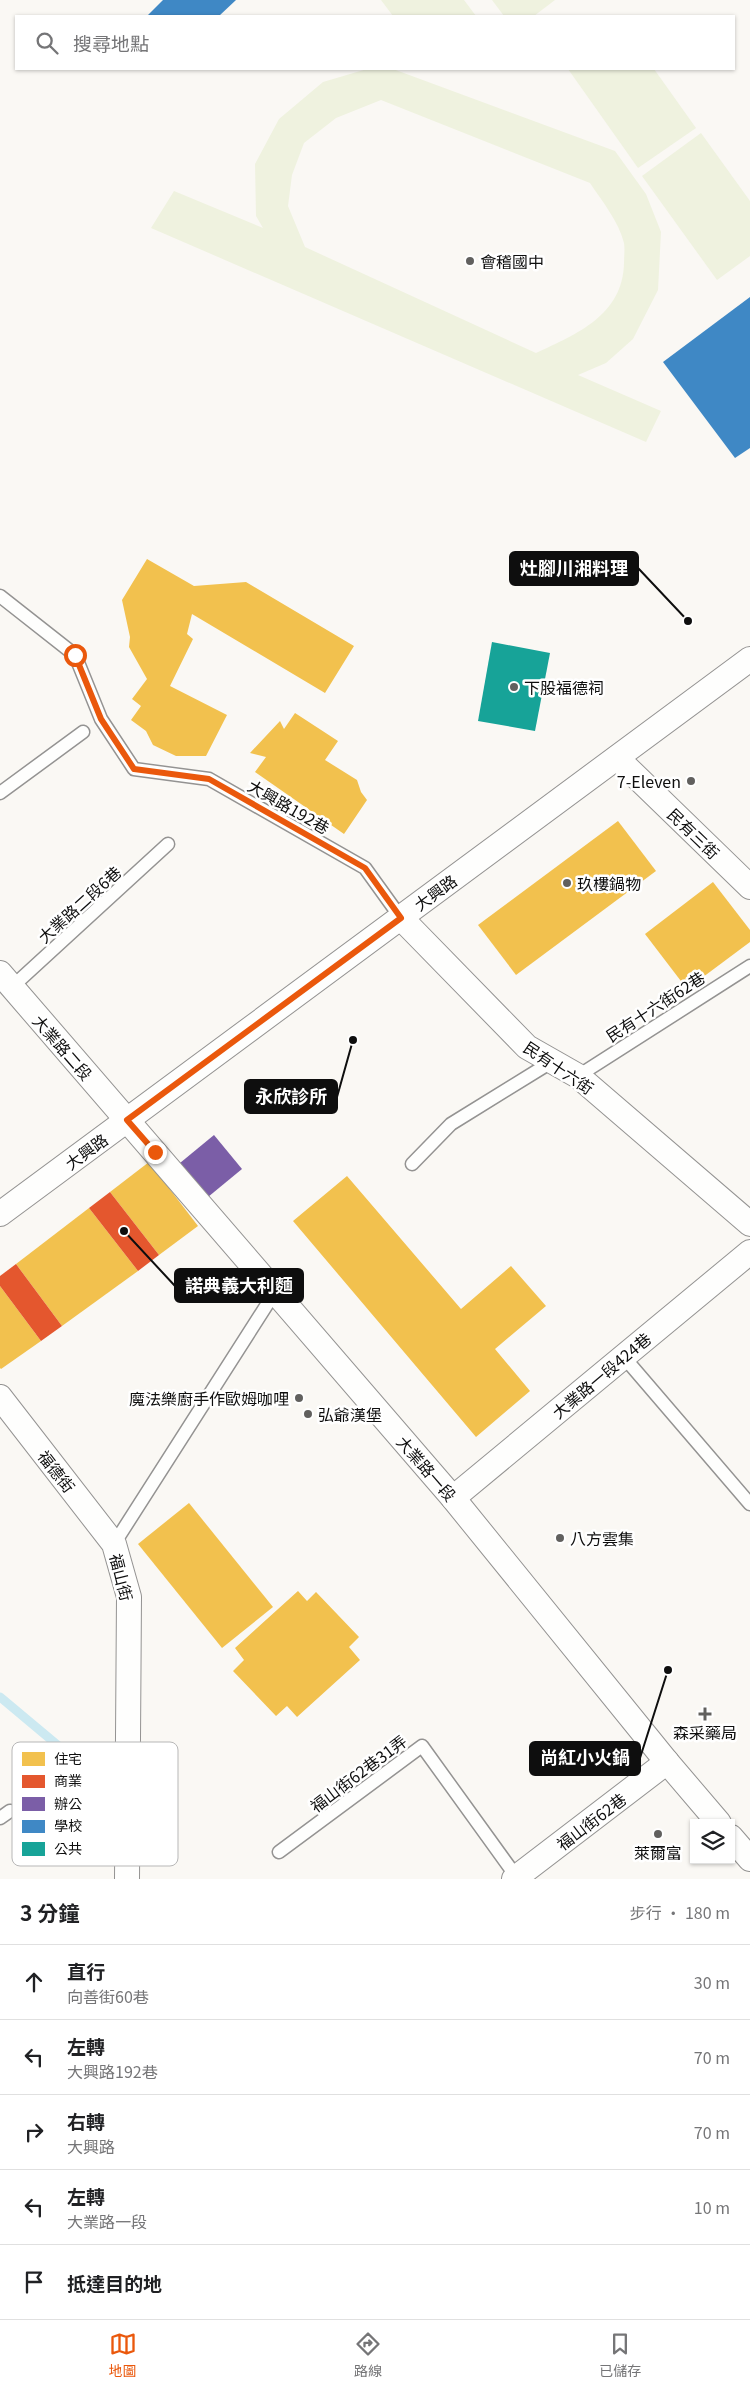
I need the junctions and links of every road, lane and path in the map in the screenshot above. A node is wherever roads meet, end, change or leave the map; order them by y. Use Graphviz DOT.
graph roads {
  1 [pos="0,596"];
  2 [pos="749,661"];
  3 [pos="83,732"];
  4 [pos="617,758"];
  5 [pos="0,793"];
  6 [pos="168,844"];
  7 [pos="750,887"];
  8 [pos="401,918"];
  9 [pos="750,966"];
  10 [pos="6,980"];
  11 [pos="553,1062"];
  12 [pos="578,1076"];
  13 [pos="127,1120"];
  14 [pos="412,1164"];
  15 [pos="0,1214"];
  16 [pos="750,1224"];
  17 [pos="750,1252"];
  18 [pos="275,1292"];
  19 [pos="624,1356"];
  20 [pos="0,1397"];
  21 [pos="453,1498"];
  22 [pos="750,1504"];
  23 [pos="114,1544"];
  24 [pos="128,1742"];
  25 [pos="667,1762"];
  26 [pos="716,1819"];
  27 [pos="735,1842"];
  28 [pos="279,1852"];
  29 [pos="750,1859"];
  30 [pos="127,1866"];
  31 [pos="517,1878"];
  32 [pos="127,1879"];
  1 -- 8 [label="lane, 大興路192巷"];
  2 -- 4 [label="street, 大興路"];
  3 -- 5 [label="lane"];
  4 -- 7 [label="street, 民有三街"];
  4 -- 8 [label="street, 大興路"];
  6 -- 10 [label="lane, 大業路二段6巷"];
  8 -- 11 [label="street, 民有十六街"];
  8 -- 13 [label="street, 大興路"];
  9 -- 12 [label="lane, 民有十六街62巷"];
  10 -- 13 [label="street, 大業路二段"];
  11 -- 12 [label="street, 民有十六街"];
  11 -- 14 [label="lane"];
  12 -- 16 [label="street, 民有十六街"];
  13 -- 15 [label="street, 大興路"];
  13 -- 18 [label="street, 大業路一段"];
  17 -- 19 [label="street, 大業路一段424巷"];
  18 -- 21 [label="street, 大業路一段"];
  18 -- 23 [label="lane, 福山街"];
  19 -- 21 [label="street, 大業路一段424巷"];
  19 -- 22 [label="lane"];
  20 -- 23 [label="street, 福德街"];
  21 -- 25 [label="street, 大業路一段"];
  23 -- 24 [label="street, 福山街"];
  25 -- 26 [label="street, 大業路一段"];
  25 -- 31 [label="street, 福山街62巷"];
  27 -- 29 [label="street"];
  28 -- 31 [label="lane, 福山街62巷31弄"];
  30 -- 32 [label="street, 福山街"];
}
